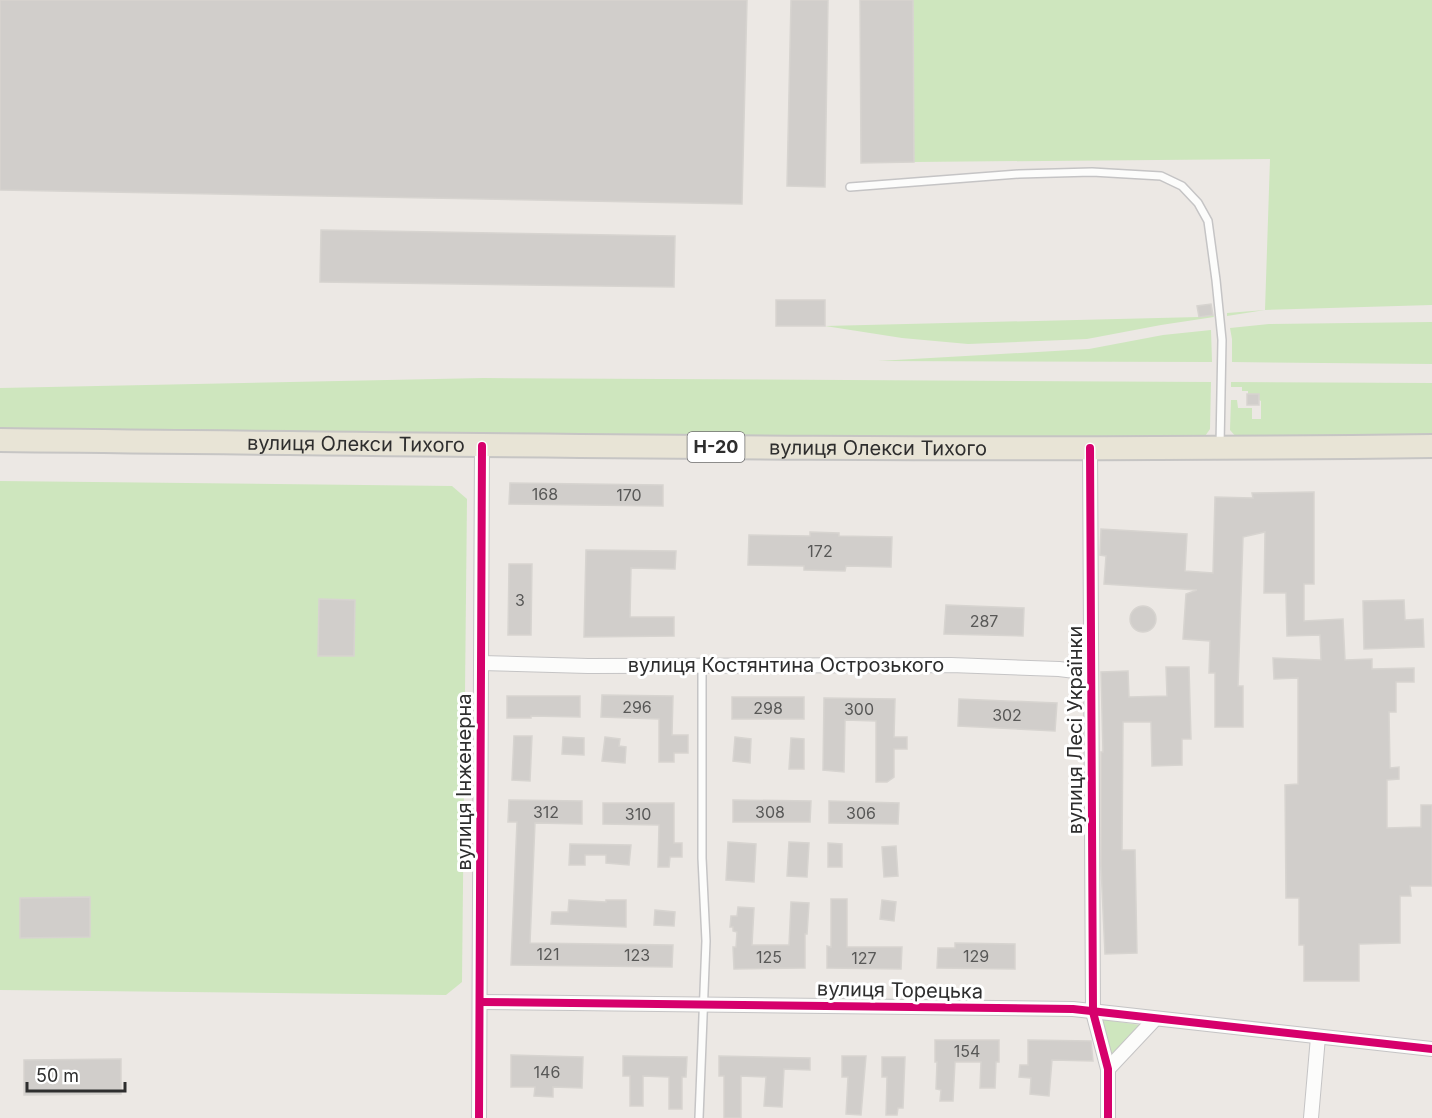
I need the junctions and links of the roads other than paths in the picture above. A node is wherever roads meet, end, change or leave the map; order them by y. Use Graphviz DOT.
graph roads {
  1 [pos="850,187"];
  2 [pos="0,440"];
  3 [pos="482,446"];
  4 [pos="1432,446"];
  5 [pos="1220,447"];
  6 [pos="1090,448"];
  7 [pos="481,663"];
  8 [pos="702,665"];
  9 [pos="1091,674"];
  10 [pos="480,1002"];
  11 [pos="705,1005"];
  12 [pos="1093,1012"];
  13 [pos="1155,1019"];
  14 [pos="1318,1037"];
  15 [pos="1432,1049"];
  16 [pos="1107,1070"];
  17 [pos="479,1118"];
  18 [pos="699,1118"];
  19 [pos="1108,1118"];
  20 [pos="1311,1118"];
  1 -- 5 [label="lane"];
  2 -- 3 [label="main road, вулиця Олекси Тихого / Н-20"];
  3 -- 6 [label="main road, вулиця Олекси Тихого / Н-20"];
  3 -- 7 [label="street, вулиця Інженерна"];
  4 -- 5 [label="main road, вулиця Олекси Тихого / Н-20"];
  5 -- 6 [label="main road, вулиця Олекси Тихого / Н-20"];
  6 -- 9 [label="street, вулиця Лесі Українки"];
  7 -- 8 [label="street, вулиця Костянтина Острозького"];
  7 -- 10 [label="street, вулиця Інженерна"];
  8 -- 9 [label="street, вулиця Костянтина Острозького"];
  8 -- 11 [label="lane"];
  9 -- 12 [label="street, вулиця Лесі Українки"];
  10 -- 11 [label="street, вулиця Торецька"];
  10 -- 17 [label="street, вулиця Інженерна"];
  11 -- 12 [label="street, вулиця Торецька"];
  11 -- 18 [label="lane"];
  12 -- 13 [label="street, вулиця Торецька"];
  12 -- 16 [label="street, вулиця Лесі Українки"];
  13 -- 14 [label="street, вулиця Торецька"];
  13 -- 16 [label="street"];
  14 -- 15 [label="street, вулиця Торецька"];
  14 -- 20 [label="street"];
  16 -- 19 [label="street"];
}
